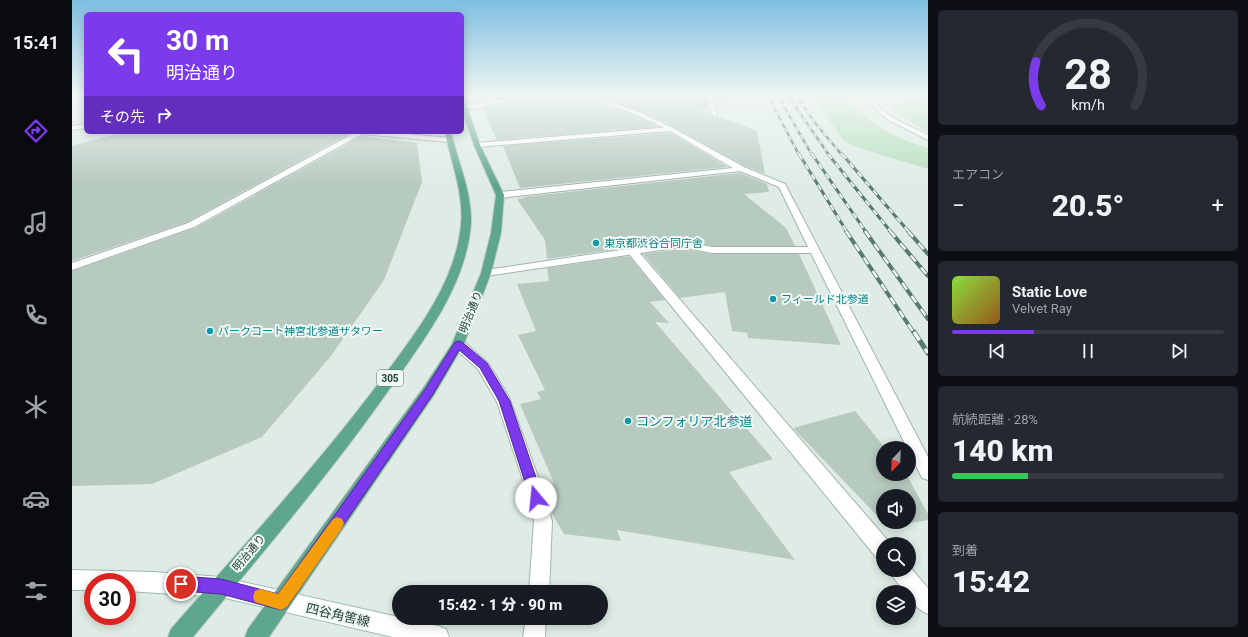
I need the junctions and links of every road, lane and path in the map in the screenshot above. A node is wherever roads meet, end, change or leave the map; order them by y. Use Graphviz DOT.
graph roads {
  1 [pos="84,126"];
  2 [pos="470,126"];
  3 [pos="666,126"];
  4 [pos="904,126"];
  5 [pos="72,128"];
  6 [pos="671,128"];
  7 [pos="358,134"];
  8 [pos="405,134"];
  9 [pos="448,136"];
  10 [pos="928,138"];
  11 [pos="477,145"];
  12 [pos="741,169"];
  13 [pos="500,195"];
  14 [pos="815,250"];
  15 [pos="633,252"];
  16 [pos="72,267"];
  17 [pos="486,273"];
  18 [pos="458,344"];
  19 [pos="928,473"];
  20 [pos="876,542"];
  21 [pos="906,577"];
  22 [pos="72,580"];
  23 [pos="539,585"];
  24 [pos="221,587"];
  25 [pos="281,602"];
  26 [pos="928,604"];
  27 [pos="535,625"];
  28 [pos="179,637"];
  29 [pos="256,637"];
  30 [pos="438,637"];
  31 [pos="534,637"];
  1 -- 5 [label="street"];
  2 -- 11 [label="main road"];
  3 -- 6 [label="street"];
  4 -- 10 [label="street"];
  6 -- 11 [label="street"];
  6 -- 12 [label="street"];
  7 -- 16 [label="street"];
  8 -- 9 [label="street"];
  9 -- 24 [label="main road, 明治通り / 305"];
  11 -- 13 [label="main road"];
  12 -- 13 [label="street"];
  12 -- 14 [label="street"];
  13 -- 17 [label="main road, 明治通り"];
  14 -- 15 [label="street"];
  14 -- 19 [label="street"];
  15 -- 17 [label="street"];
  15 -- 20 [label="street"];
  17 -- 18 [label="main road, 明治通り"];
  18 -- 23 [label="street"];
  18 -- 25 [label="main road, 明治通り"];
  21 -- 26 [label="street"];
  22 -- 24 [label="street, 四谷角筈線"];
  24 -- 25 [label="street, 四谷角筈線"];
  24 -- 28 [label="main road, 明治通り / 305"];
  25 -- 29 [label="main road, 明治通り"];
  25 -- 30 [label="street, 四谷角筈線"];
  27 -- 31 [label="street"];
}
